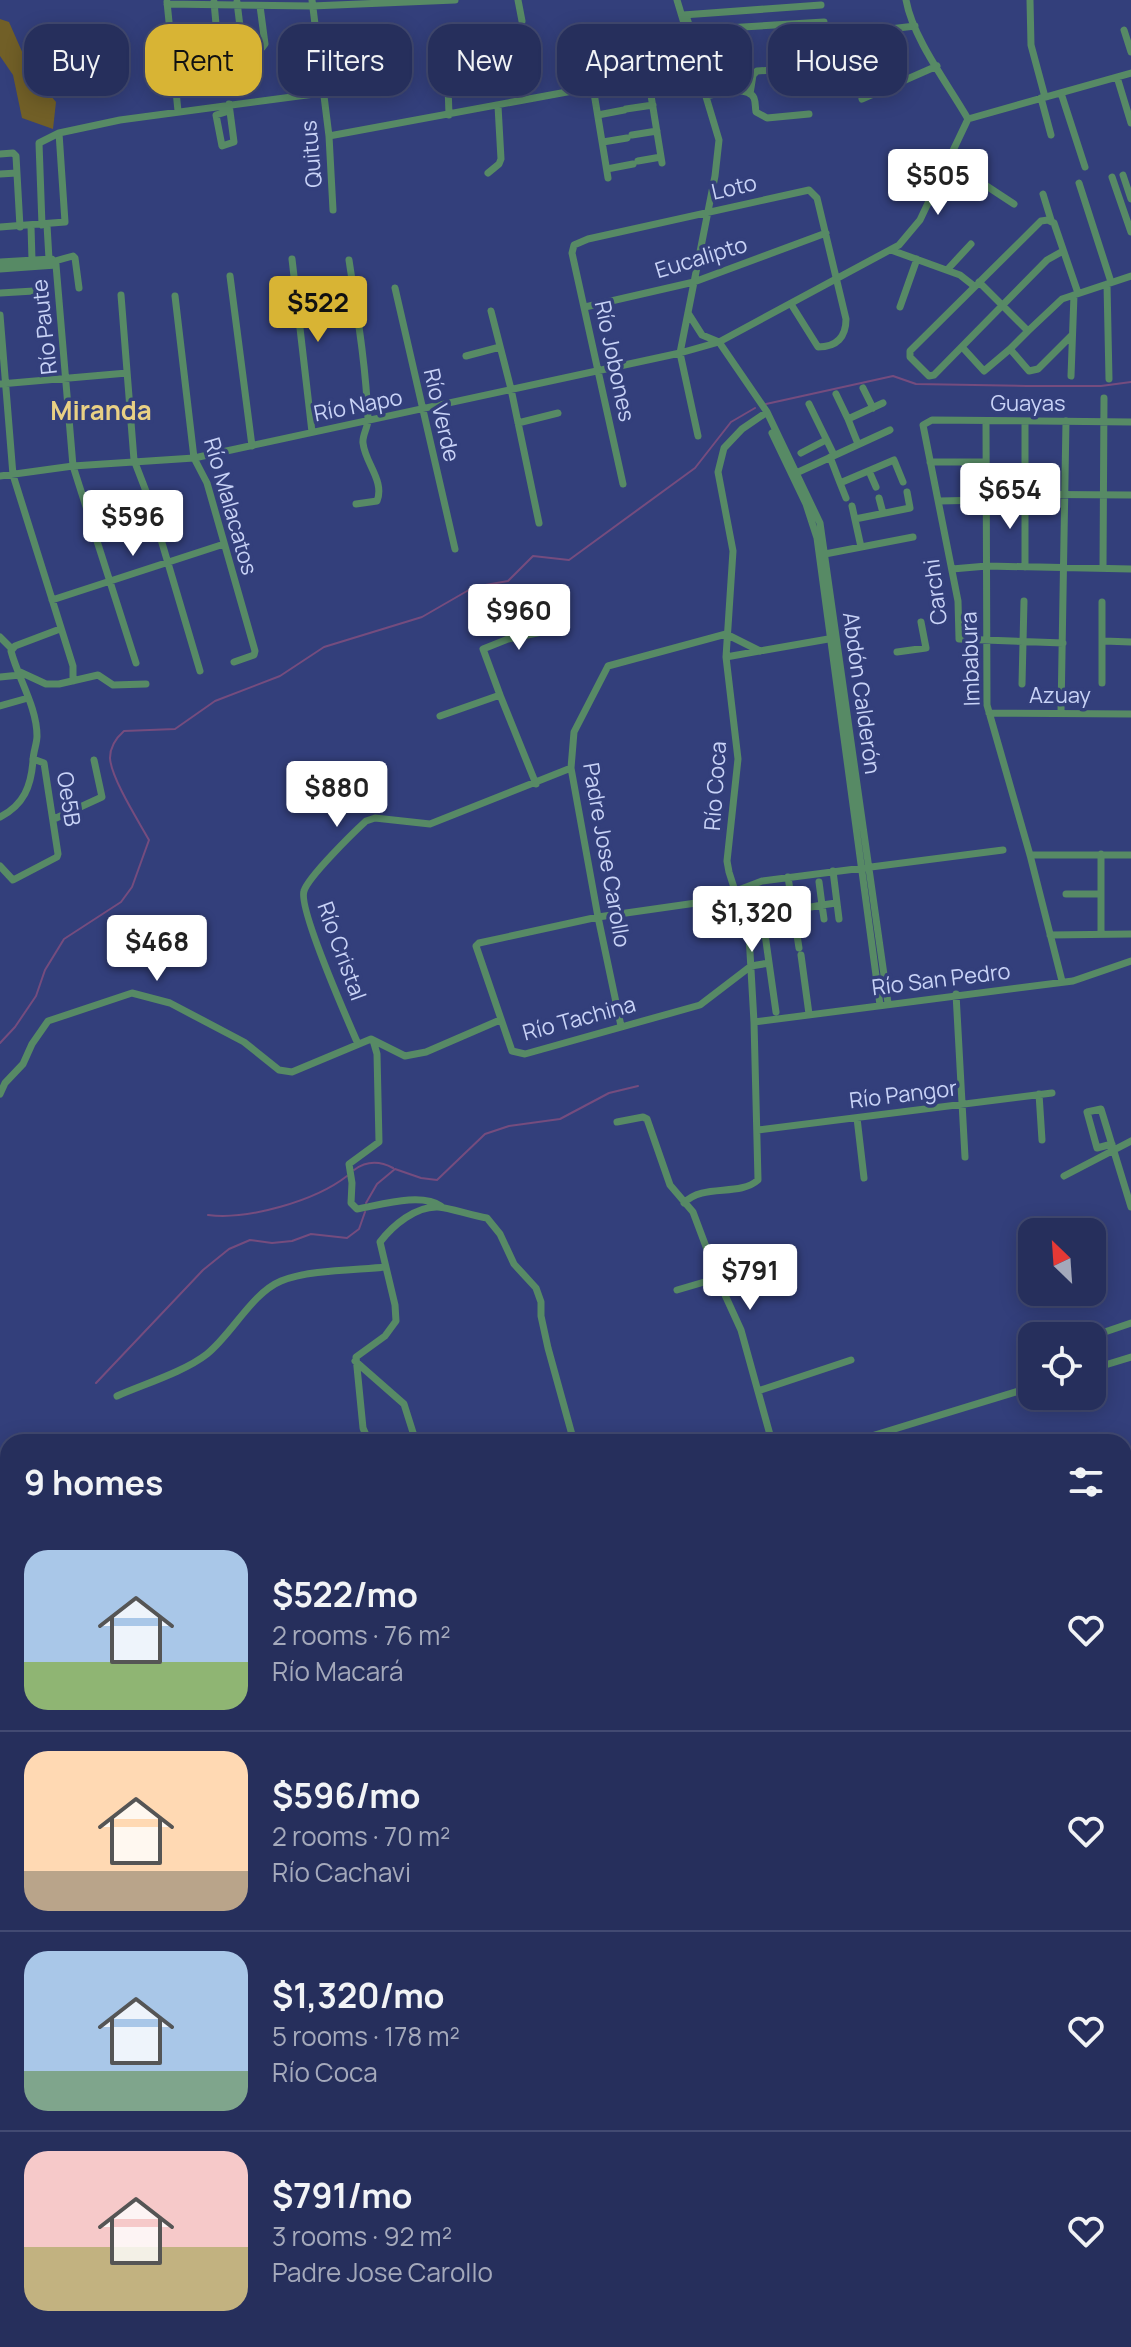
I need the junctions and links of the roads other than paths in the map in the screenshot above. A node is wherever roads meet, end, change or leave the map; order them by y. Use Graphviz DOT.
graph roads {
  1 [pos="439,0"];
  2 [pos="455,0"];
  3 [pos="518,0"];
  4 [pos="677,0"];
  5 [pos="906,0"];
  6 [pos="1030,0"];
  7 [pos="167,2"];
  8 [pos="214,2"];
  9 [pos="237,2"];
  10 [pos="339,2"];
  11 [pos="382,2"];
  12 [pos="312,3"];
  13 [pos="821,5"];
  14 [pos="260,6"];
  15 [pos="684,15"];
  16 [pos="522,21"];
  17 [pos="824,22"];
  18 [pos="216,24"];
  19 [pos="314,24"];
  20 [pos="687,24"];
  21 [pos="915,26"];
  22 [pos="752,27"];
  23 [pos="907,27"];
  24 [pos="1124,30"];
  25 [pos="1131,52"];
  26 [pos="937,66"];
  27 [pos="768,70"];
  28 [pos="1131,73"];
  29 [pos="1117,77"];
  30 [pos="752,81"];
  31 [pos="1061,93"];
  32 [pos="557,94"];
  33 [pos="303,96"];
  34 [pos="322,96"];
  35 [pos="448,96"];
  36 [pos="595,96"];
  37 [pos="651,96"];
  38 [pos="706,96"];
  39 [pos="752,96"];
  40 [pos="1043,98"];
  41 [pos="862,99"];
  42 [pos="653,105"];
  43 [pos="498,106"];
  44 [pos="229,108"];
  45 [pos="178,111"];
  46 [pos="809,114"];
  47 [pos="449,115"];
  48 [pos="598,115"];
  49 [pos="968,119"];
  50 [pos="1131,123"];
  51 [pos="657,131"];
  52 [pos="59,133"];
  53 [pos="1051,135"];
  54 [pos="329,136"];
  55 [pos="603,142"];
  56 [pos="0,154"];
  57 [pos="947,160"];
  58 [pos="1085,167"];
  59 [pos="17,173"];
  60 [pos="488,173"];
  61 [pos="0,174"];
  62 [pos="1123,175"];
  63 [pos="1112,177"];
  64 [pos="1079,183"];
  65 [pos="1043,194"];
  66 [pos="1131,197"];
  67 [pos="1120,199"];
  68 [pos="1014,204"];
  69 [pos="333,210"];
  70 [pos="707,212"];
  71 [pos="1051,220"];
  72 [pos="45,225"];
  73 [pos="31,226"];
  74 [pos="0,227"];
  75 [pos="20,227"];
  76 [pos="1131,232"];
  77 [pos="826,233"];
  78 [pos="971,244"];
  79 [pos="574,245"];
  80 [pos="891,250"];
  81 [pos="1063,251"];
  82 [pos="292,259"];
  83 [pos="917,259"];
  84 [pos="32,260"];
  85 [pos="349,260"];
  86 [pos="0,262"];
  87 [pos="53,262"];
  88 [pos="0,269"];
  89 [pos="947,270"];
  90 [pos="230,276"];
  91 [pos="1131,276"];
  92 [pos="837,280"];
  93 [pos="694,282"];
  94 [pos="1109,283"];
  95 [pos="977,284"];
  96 [pos="79,288"];
  97 [pos="395,288"];
  98 [pos="34,291"];
  99 [pos="0,293"];
  100 [pos="1076,294"];
  101 [pos="121,295"];
  102 [pos="175,296"];
  103 [pos="791,304"];
  104 [pos="1003,306"];
  105 [pos="585,307"];
  106 [pos="900,307"];
  107 [pos="491,311"];
  108 [pos="688,313"];
  109 [pos="0,315"];
  110 [pos="1028,331"];
  111 [pos="1072,335"];
  112 [pos="719,342"];
  113 [pos="500,347"];
  114 [pos="963,348"];
  115 [pos="1010,349"];
  116 [pos="680,353"];
  117 [pos="466,356"];
  118 [pos="598,371"];
  119 [pos="127,373"];
  120 [pos="1071,376"];
  121 [pos="67,379"];
  122 [pos="1109,379"];
  123 [pos="3,384"];
  124 [pos="863,388"];
  125 [pos="511,389"];
  126 [pos="836,394"];
  127 [pos="1104,398"];
  128 [pos="883,403"];
  129 [pos="809,404"];
  130 [pos="873,408"];
  131 [pos="422,410"];
  132 [pos="558,413"];
  133 [pos="764,413"];
  134 [pos="848,419"];
  135 [pos="925,421"];
  136 [pos="1066,421"];
  137 [pos="1103,421"];
  138 [pos="368,422"];
  139 [pos="986,422"];
  140 [pos="1131,422"];
  141 [pos="518,423"];
  142 [pos="1025,423"];
  143 [pos="890,430"];
  144 [pos="312,432"];
  145 [pos="698,436"];
  146 [pos="826,440"];
  147 [pos="858,444"];
  148 [pos="252,446"];
  149 [pos="801,453"];
  150 [pos="832,456"];
  151 [pos="194,458"];
  152 [pos="134,460"];
  153 [pos="930,462"];
  154 [pos="986,462"];
  155 [pos="73,466"];
  156 [pos="869,471"];
  157 [pos="795,474"];
  158 [pos="13,475"];
  159 [pos="0,476"];
  160 [pos="903,482"];
  161 [pos="840,483"];
  162 [pos="623,484"];
  163 [pos="876,487"];
  164 [pos="907,492"];
  165 [pos="1025,495"];
  166 [pos="1066,495"];
  167 [pos="1127,495"];
  168 [pos="1103,496"];
  169 [pos="986,497"];
  170 [pos="846,498"];
  171 [pos="879,498"];
  172 [pos="939,501"];
  173 [pos="356,504"];
  174 [pos="852,506"];
  175 [pos="883,513"];
  176 [pos="855,519"];
  177 [pos="539,523"];
  178 [pos="913,537"];
  179 [pos="224,544"];
  180 [pos="861,547"];
  181 [pos="455,549"];
  182 [pos="825,554"];
  183 [pos="166,562"];
  184 [pos="987,566"];
  185 [pos="1025,567"];
  186 [pos="1062,568"];
  187 [pos="1103,568"];
  188 [pos="952,569"];
  189 [pos="1131,569"];
  190 [pos="109,582"];
  191 [pos="52,600"];
  192 [pos="1024,601"];
  193 [pos="1102,602"];
  194 [pos="921,622"];
  195 [pos="566,627"];
  196 [pos="60,629"];
  197 [pos="726,634"];
  198 [pos="0,637"];
  199 [pos="833,638"];
  200 [pos="985,641"];
  201 [pos="1104,641"];
  202 [pos="1023,642"];
  203 [pos="1131,642"];
  204 [pos="1063,643"];
  205 [pos="12,649"];
  206 [pos="760,651"];
  207 [pos="897,652"];
  208 [pos="726,657"];
  209 [pos="234,662"];
  210 [pos="136,663"];
  211 [pos="73,666"];
  212 [pos="200,671"];
  213 [pos="20,673"];
  214 [pos="0,677"];
  215 [pos="84,679"];
  216 [pos="73,681"];
  217 [pos="1102,683"];
  218 [pos="146,684"];
  219 [pos="1022,684"];
  220 [pos="500,695"];
  221 [pos="28,698"];
  222 [pos="0,706"];
  223 [pos="1061,712"];
  224 [pos="989,713"];
  225 [pos="1131,714"];
  226 [pos="440,716"];
  227 [pos="33,759"];
  228 [pos="94,760"];
  229 [pos="571,768"];
  230 [pos="536,784"];
  231 [pos="0,817"];
  232 [pos="54,819"];
  233 [pos="1003,850"];
  234 [pos="1101,854"];
  235 [pos="1030,855"];
  236 [pos="1131,855"];
  237 [pos="0,866"];
  238 [pos="864,868"];
  239 [pos="833,871"];
  240 [pos="788,877"];
  241 [pos="819,882"];
  242 [pos="737,892"];
  243 [pos="759,892"];
  244 [pos="1066,894"];
  245 [pos="1101,894"];
  246 [pos="836,903"];
  247 [pos="822,905"];
  248 [pos="811,907"];
  249 [pos="598,917"];
  250 [pos="824,919"];
  251 [pos="839,919"];
  252 [pos="1101,933"];
  253 [pos="1131,934"];
  254 [pos="1050,935"];
  255 [pos="1131,961"];
  256 [pos="769,963"];
  257 [pos="751,966"];
  258 [pos="1062,981"];
  259 [pos="956,994"];
  260 [pos="884,1004"];
  261 [pos="776,1012"];
  262 [pos="809,1014"];
  263 [pos="500,1020"];
  264 [pos="754,1022"];
  265 [pos="621,1026"];
  266 [pos="373,1040"];
  267 [pos="358,1044"];
  268 [pos="1052,1093"];
  269 [pos="0,1094"];
  270 [pos="1039,1094"];
  271 [pos="962,1105"];
  272 [pos="857,1118"];
  273 [pos="617,1122"];
  274 [pos="758,1130"];
  275 [pos="1042,1140"];
  276 [pos="1131,1141"];
  277 [pos="1114,1147"];
  278 [pos="965,1157"];
  279 [pos="1064,1176"];
  280 [pos="864,1178"];
  281 [pos="684,1203"];
  282 [pos="443,1207"];
  283 [pos="1131,1207"];
  284 [pos="386,1267"];
  285 [pos="718,1278"];
  286 [pos="677,1290"];
  287 [pos="1131,1323"];
  288 [pos="1106,1332"];
  289 [pos="1131,1357"];
  290 [pos="851,1360"];
  291 [pos="355,1361"];
  292 [pos="1106,1365"];
  293 [pos="758,1391"];
  294 [pos="1018,1391"];
  295 [pos="117,1396"];
  296 [pos="366,1434"];
  297 [pos="413,1434"];
  298 [pos="570,1434"];
  299 [pos="770,1434"];
  300 [pos="878,1434"];
  1 -- 2 [label="street"];
  1 -- 11 [label="street"];
  3 -- 16 [label="street"];
  4 -- 15 [label="street"];
  5 -- 21 [label="street"];
  6 -- 40 [label="street"];
  7 -- 8 [label="street"];
  7 -- 45 [label="street"];
  8 -- 9 [label="street"];
  8 -- 18 [label="street"];
  9 -- 14 [label="street"];
  9 -- 14 [label="street"];
  10 -- 11 [label="street"];
  10 -- 12 [label="street"];
  12 -- 14 [label="street"];
  12 -- 19 [label="street, Quitus"];
  13 -- 15 [label="street"];
  15 -- 20 [label="street"];
  17 -- 22 [label="street"];
  21 -- 23 [label="street"];
  21 -- 26 [label="street"];
  24 -- 25 [label="street"];
  26 -- 41 [label="street"];
  26 -- 49 [label="street"];
  27 -- 30 [label="street"];
  28 -- 29 [label="street"];
  29 -- 31 [label="street"];
  29 -- 50 [label="street"];
  31 -- 40 [label="street"];
  31 -- 58 [label="street"];
  32 -- 43 [label="street"];
  33 -- 44 [label="street"];
  34 -- 54 [label="street, Quitus"];
  35 -- 47 [label="street"];
  36 -- 48 [label="street"];
  37 -- 42 [label="street"];
  38 -- 70 [label="street"];
  39 -- 46 [label="street"];
  40 -- 49 [label="street"];
  40 -- 53 [label="street"];
  42 -- 48 [label="street"];
  42 -- 51 [label="street"];
  43 -- 47 [label="street"];
  43 -- 60 [label="street"];
  44 -- 44 [label="street"];
  44 -- 45 [label="street"];
  45 -- 52 [label="street"];
  47 -- 54 [label="street"];
  48 -- 55 [label="street"];
  49 -- 57 [label="street, Río Napo"];
  51 -- 55 [label="street"];
  51 -- 55 [label="street"];
  52 -- 72 [label="street, Río Paute"];
  52 -- 72 [label="street"];
  54 -- 69 [label="street, Quitus"];
  56 -- 59 [label="street"];
  57 -- 68 [label="street"];
  57 -- 80 [label="street, Río Napo"];
  59 -- 61 [label="street"];
  59 -- 75 [label="street"];
  62 -- 66 [label="street"];
  63 -- 67 [label="street"];
  64 -- 94 [label="street"];
  65 -- 71 [label="street"];
  66 -- 67 [label="street"];
  67 -- 76 [label="street"];
  70 -- 77 [label="street, Loto"];
  70 -- 79 [label="street, Loto"];
  70 -- 93 [label="street"];
  71 -- 81 [label="street"];
  71 -- 95 [label="street"];
  72 -- 73 [label="street"];
  72 -- 87 [label="street, Río Paute"];
  73 -- 75 [label="street"];
  73 -- 84 [label="street"];
  74 -- 75 [label="street"];
  77 -- 92 [label="street, Loto"];
  77 -- 93 [label="street, Eucalipto"];
  78 -- 89 [label="street"];
  79 -- 105 [label="street, Río Jobones"];
  80 -- 83 [label="street"];
  80 -- 92 [label="street, Río Napo"];
  81 -- 100 [label="street"];
  81 -- 104 [label="street"];
  82 -- 144 [label="street"];
  83 -- 89 [label="street"];
  83 -- 106 [label="street"];
  84 -- 86 [label="street"];
  84 -- 87 [label="street"];
  85 -- 138 [label="street"];
  87 -- 88 [label="street"];
  87 -- 96 [label="street"];
  87 -- 121 [label="street, Río Paute"];
  89 -- 95 [label="street"];
  90 -- 148 [label="street"];
  91 -- 94 [label="street"];
  92 -- 103 [label="street, Río Napo"];
  92 -- 103 [label="street, Loto"];
  93 -- 105 [label="street, Eucalipto"];
  93 -- 108 [label="street"];
  94 -- 100 [label="street"];
  94 -- 122 [label="street"];
  95 -- 104 [label="street"];
  95 -- 114 [label="street"];
  97 -- 131 [label="street, Río Verde"];
  98 -- 99 [label="street"];
  100 -- 110 [label="street"];
  100 -- 111 [label="street"];
  101 -- 119 [label="street"];
  102 -- 151 [label="street, Río Malacatos"];
  103 -- 112 [label="street, Río Napo"];
  104 -- 110 [label="street"];
  104 -- 114 [label="street"];
  105 -- 118 [label="street, Río Jobones"];
  107 -- 113 [label="street"];
  108 -- 112 [label="street, Abdón Calderón"];
  108 -- 116 [label="street"];
  109 -- 123 [label="street"];
  110 -- 115 [label="street"];
  111 -- 115 [label="street"];
  111 -- 120 [label="street"];
  112 -- 116 [label="street, Río Napo"];
  112 -- 133 [label="street, Abdón Calderón"];
  113 -- 117 [label="street"];
  113 -- 125 [label="street"];
  114 -- 115 [label="street"];
  116 -- 118 [label="street, Río Napo"];
  116 -- 145 [label="street"];
  118 -- 125 [label="street, Río Napo"];
  118 -- 162 [label="street, Río Jobones"];
  119 -- 121 [label="street"];
  119 -- 152 [label="street"];
  121 -- 123 [label="street"];
  121 -- 155 [label="street, Río Paute"];
  123 -- 158 [label="street"];
  124 -- 130 [label="street"];
  125 -- 131 [label="street, Río Napo"];
  125 -- 141 [label="street"];
  126 -- 134 [label="street"];
  127 -- 137 [label="street"];
  128 -- 130 [label="street"];
  129 -- 146 [label="street"];
  130 -- 134 [label="street"];
  131 -- 138 [label="street, Río Napo"];
  131 -- 181 [label="street, Río Verde"];
  132 -- 141 [label="street"];
  133 -- 157 [label="street, Abdón Calderón"];
  133 -- 197 [label="street, Río Coca"];
  134 -- 147 [label="street"];
  135 -- 139 [label="street, Guayas"];
  135 -- 153 [label="street, Carchi"];
  136 -- 137 [label="street, Guayas"];
  136 -- 142 [label="street, Guayas"];
  136 -- 166 [label="street"];
  137 -- 140 [label="street, Guayas"];
  137 -- 168 [label="street"];
  138 -- 144 [label="street, Río Napo"];
  138 -- 173 [label="street"];
  139 -- 142 [label="street, Guayas"];
  139 -- 154 [label="street, Imbabura"];
  141 -- 177 [label="street"];
  142 -- 165 [label="street"];
  143 -- 147 [label="street"];
  144 -- 148 [label="street, Río Napo"];
  146 -- 149 [label="street"];
  146 -- 150 [label="street"];
  147 -- 150 [label="street"];
  148 -- 151 [label="street, Río Napo"];
  150 -- 157 [label="street"];
  150 -- 161 [label="street"];
  151 -- 152 [label="street, Río Napo"];
  151 -- 179 [label="street, Río Malacatos"];
  152 -- 155 [label="street, Río Napo"];
  152 -- 183 [label="street"];
  153 -- 154 [label="street"];
  153 -- 172 [label="street, Carchi"];
  154 -- 169 [label="street, Imbabura"];
  155 -- 158 [label="street, Río Napo"];
  155 -- 190 [label="street, Río Paute"];
  156 -- 160 [label="street"];
  156 -- 161 [label="street"];
  156 -- 163 [label="street"];
  157 -- 182 [label="street, Abdón Calderón"];
  157 -- 199 [label="street, Abdón Calderón"];
  158 -- 159 [label="street, Río Napo"];
  158 -- 191 [label="street"];
  161 -- 170 [label="street"];
  164 -- 175 [label="street"];
  165 -- 166 [label="street"];
  165 -- 169 [label="street"];
  165 -- 185 [label="street"];
  166 -- 168 [label="street"];
  166 -- 186 [label="street"];
  167 -- 168 [label="street"];
  168 -- 187 [label="street"];
  169 -- 172 [label="street"];
  169 -- 184 [label="street, Imbabura"];
  171 -- 175 [label="street"];
  172 -- 188 [label="street, Carchi"];
  174 -- 176 [label="street"];
  175 -- 176 [label="street"];
  176 -- 180 [label="street"];
  178 -- 180 [label="street"];
  179 -- 183 [label="street"];
  179 -- 209 [label="street, Río Malacatos"];
  180 -- 182 [label="street"];
  182 -- 199 [label="street, Abdón Calderón"];
  183 -- 190 [label="street"];
  183 -- 212 [label="street"];
  184 -- 185 [label="street"];
  184 -- 188 [label="street"];
  184 -- 200 [label="street, Imbabura"];
  185 -- 186 [label="street"];
  186 -- 187 [label="street"];
  186 -- 204 [label="street"];
  187 -- 189 [label="street"];
  188 -- 200 [label="street, Carchi"];
  190 -- 191 [label="street"];
  190 -- 210 [label="street, Río Paute"];
  191 -- 196 [label="street"];
  192 -- 202 [label="street"];
  193 -- 201 [label="street"];
  194 -- 207 [label="street"];
  195 -- 220 [label="street"];
  196 -- 205 [label="street"];
  196 -- 211 [label="street"];
  197 -- 206 [label="street"];
  197 -- 208 [label="street, Río Coca"];
  197 -- 229 [label="street, Padre Jose Carollo"];
  198 -- 205 [label="street"];
  199 -- 206 [label="street"];
  199 -- 238 [label="street, Abdón Calderón"];
  200 -- 202 [label="street"];
  200 -- 224 [label="street, Imbabura"];
  201 -- 203 [label="street"];
  201 -- 217 [label="street"];
  202 -- 204 [label="street"];
  202 -- 219 [label="street"];
  204 -- 223 [label="street"];
  205 -- 213 [label="street"];
  206 -- 208 [label="street"];
  208 -- 242 [label="street, Río Coca"];
  211 -- 215 [label="street"];
  211 -- 216 [label="street"];
  213 -- 214 [label="street"];
  213 -- 216 [label="street"];
  213 -- 221 [label="street"];
  215 -- 216 [label="street"];
  215 -- 218 [label="street"];
  220 -- 226 [label="street"];
  220 -- 230 [label="street"];
  221 -- 222 [label="street"];
  221 -- 227 [label="street"];
  223 -- 224 [label="street, Azuay"];
  223 -- 225 [label="street, Azuay"];
  224 -- 235 [label="street, Imbabura"];
  227 -- 231 [label="street"];
  227 -- 232 [label="street, Oe5B"];
  228 -- 232 [label="street"];
  229 -- 230 [label="street, Río Cristal"];
  229 -- 249 [label="street, Padre Jose Carollo"];
  230 -- 267 [label="street, Río Cristal"];
  232 -- 237 [label="street, Oe5B"];
  233 -- 238 [label="street"];
  234 -- 235 [label="street"];
  234 -- 236 [label="street"];
  234 -- 245 [label="street"];
  235 -- 254 [label="street, Imbabura"];
  238 -- 239 [label="street"];
  238 -- 260 [label="street, Abdón Calderón"];
  239 -- 240 [label="street"];
  239 -- 246 [label="street"];
  240 -- 242 [label="street"];
  240 -- 262 [label="street"];
  241 -- 247 [label="street"];
  242 -- 249 [label="street"];
  242 -- 257 [label="street, Río Coca"];
  243 -- 256 [label="street"];
  244 -- 245 [label="street"];
  245 -- 252 [label="street"];
  246 -- 247 [label="street"];
  246 -- 251 [label="street"];
  247 -- 248 [label="street"];
  247 -- 250 [label="street"];
  249 -- 263 [label="street, Río Tachina"];
  249 -- 265 [label="street, Padre Jose Carollo"];
  252 -- 253 [label="street"];
  252 -- 254 [label="street"];
  254 -- 258 [label="street, Imbabura"];
  255 -- 258 [label="street, Río San Pedro"];
  256 -- 257 [label="street"];
  256 -- 261 [label="street"];
  257 -- 264 [label="street, Río Coca"];
  257 -- 265 [label="street, Río Tachina"];
  258 -- 259 [label="street, Río San Pedro"];
  259 -- 260 [label="street, Río San Pedro"];
  259 -- 271 [label="street"];
  260 -- 262 [label="street, Río San Pedro"];
  262 -- 264 [label="street, Río San Pedro"];
  263 -- 265 [label="street, Río Tachina"];
  263 -- 266 [label="street"];
  264 -- 274 [label="street, Río Coca"];
  266 -- 267 [label="street"];
  266 -- 282 [label="street"];
  267 -- 269 [label="street"];
  268 -- 270 [label="street, Río Pangor"];
  270 -- 271 [label="street, Río Pangor"];
  270 -- 275 [label="street"];
  271 -- 272 [label="street, Río Pangor"];
  271 -- 278 [label="street"];
  272 -- 274 [label="street, Río Pangor"];
  272 -- 280 [label="street"];
  273 -- 281 [label="street"];
  274 -- 281 [label="street, Río Coca"];
  276 -- 277 [label="street"];
  277 -- 277 [label="street"];
  277 -- 279 [label="street"];
  277 -- 283 [label="street"];
  281 -- 285 [label="street"];
  282 -- 284 [label="street"];
  282 -- 298 [label="street"];
  284 -- 291 [label="street"];
  284 -- 295 [label="street"];
  285 -- 286 [label="street"];
  285 -- 293 [label="street"];
  287 -- 288 [label="street"];
  289 -- 292 [label="street"];
  290 -- 293 [label="street"];
  291 -- 296 [label="street"];
  291 -- 297 [label="street"];
  293 -- 299 [label="street"];
  294 -- 300 [label="street"];
}
